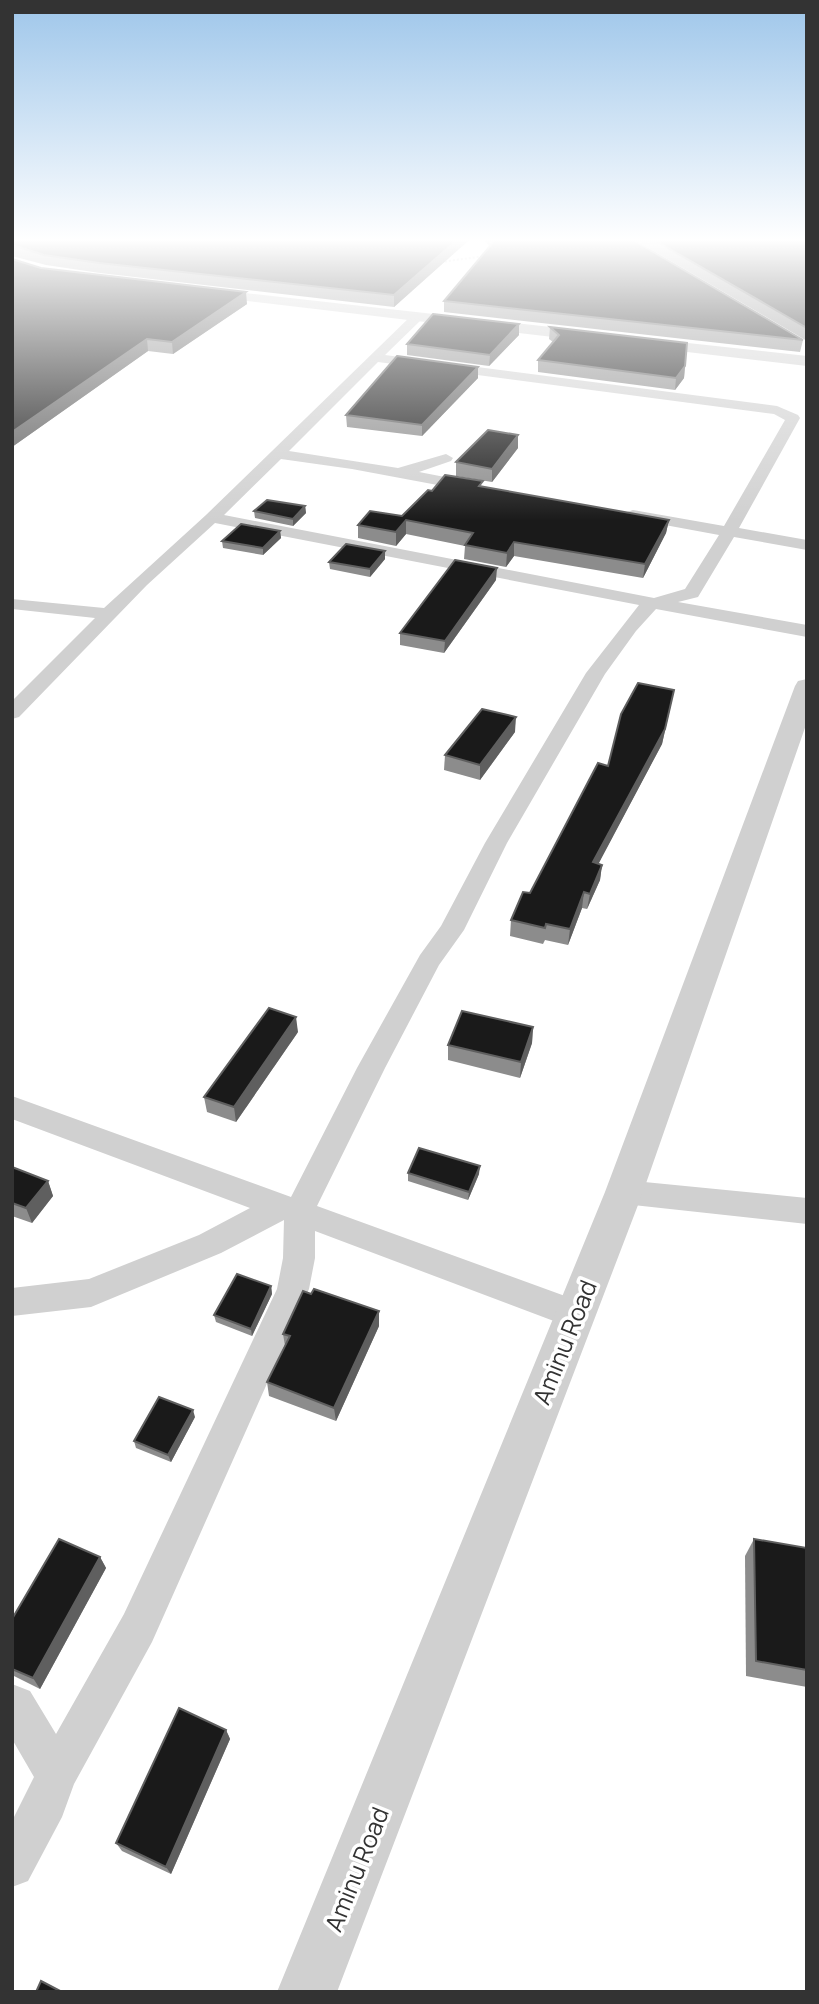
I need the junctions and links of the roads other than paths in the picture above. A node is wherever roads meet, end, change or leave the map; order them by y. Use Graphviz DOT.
graph roads {
  1 [pos="400,334"];
  2 [pos="560,334"];
  3 [pos="805,352"];
  4 [pos="375,358"];
  5 [pos="276,454"];
  6 [pos="446,458"];
  7 [pos="392,472"];
  8 [pos="493,490"];
  9 [pos="622,513"];
  10 [pos="212,518"];
  11 [pos="727,532"];
  12 [pos="807,545"];
  13 [pos="12,604"];
  14 [pos="650,604"];
  15 [pos="110,614"];
  16 [pos="807,631"];
  17 [pos="807,686"];
  18 [pos="12,713"];
  19 [pos="12,1107"];
  20 [pos="624,1192"];
  21 [pos="290,1209"];
  22 [pos="807,1211"];
  23 [pos="12,1302"];
  24 [pos="575,1314"];
  25 [pos="12,1704"];
  26 [pos="56,1775"];
  27 [pos="12,1865"];
  28 [pos="307,1992"];
  1 -- 4 [label="street"];
  2 -- 3 [label="street"];
  4 -- 5 [label="street"];
  4 -- 11 [label="street"];
  5 -- 7 [label="street"];
  5 -- 10 [label="street"];
  6 -- 7 [label="street"];
  7 -- 8 [label="street"];
  9 -- 11 [label="street"];
  10 -- 14 [label="street"];
  10 -- 15 [label="street"];
  11 -- 12 [label="street"];
  11 -- 14 [label="street"];
  13 -- 15 [label="street"];
  14 -- 16 [label="street"];
  14 -- 21 [label="street"];
  15 -- 18 [label="street"];
  17 -- 20 [label="street, Aminu Road"];
  19 -- 21 [label="street"];
  20 -- 22 [label="street"];
  20 -- 24 [label="street, Aminu Road"];
  21 -- 23 [label="street"];
  21 -- 24 [label="street"];
  21 -- 26 [label="street"];
  24 -- 28 [label="street, Aminu Road"];
  25 -- 26 [label="street"];
  26 -- 27 [label="street"];
}
